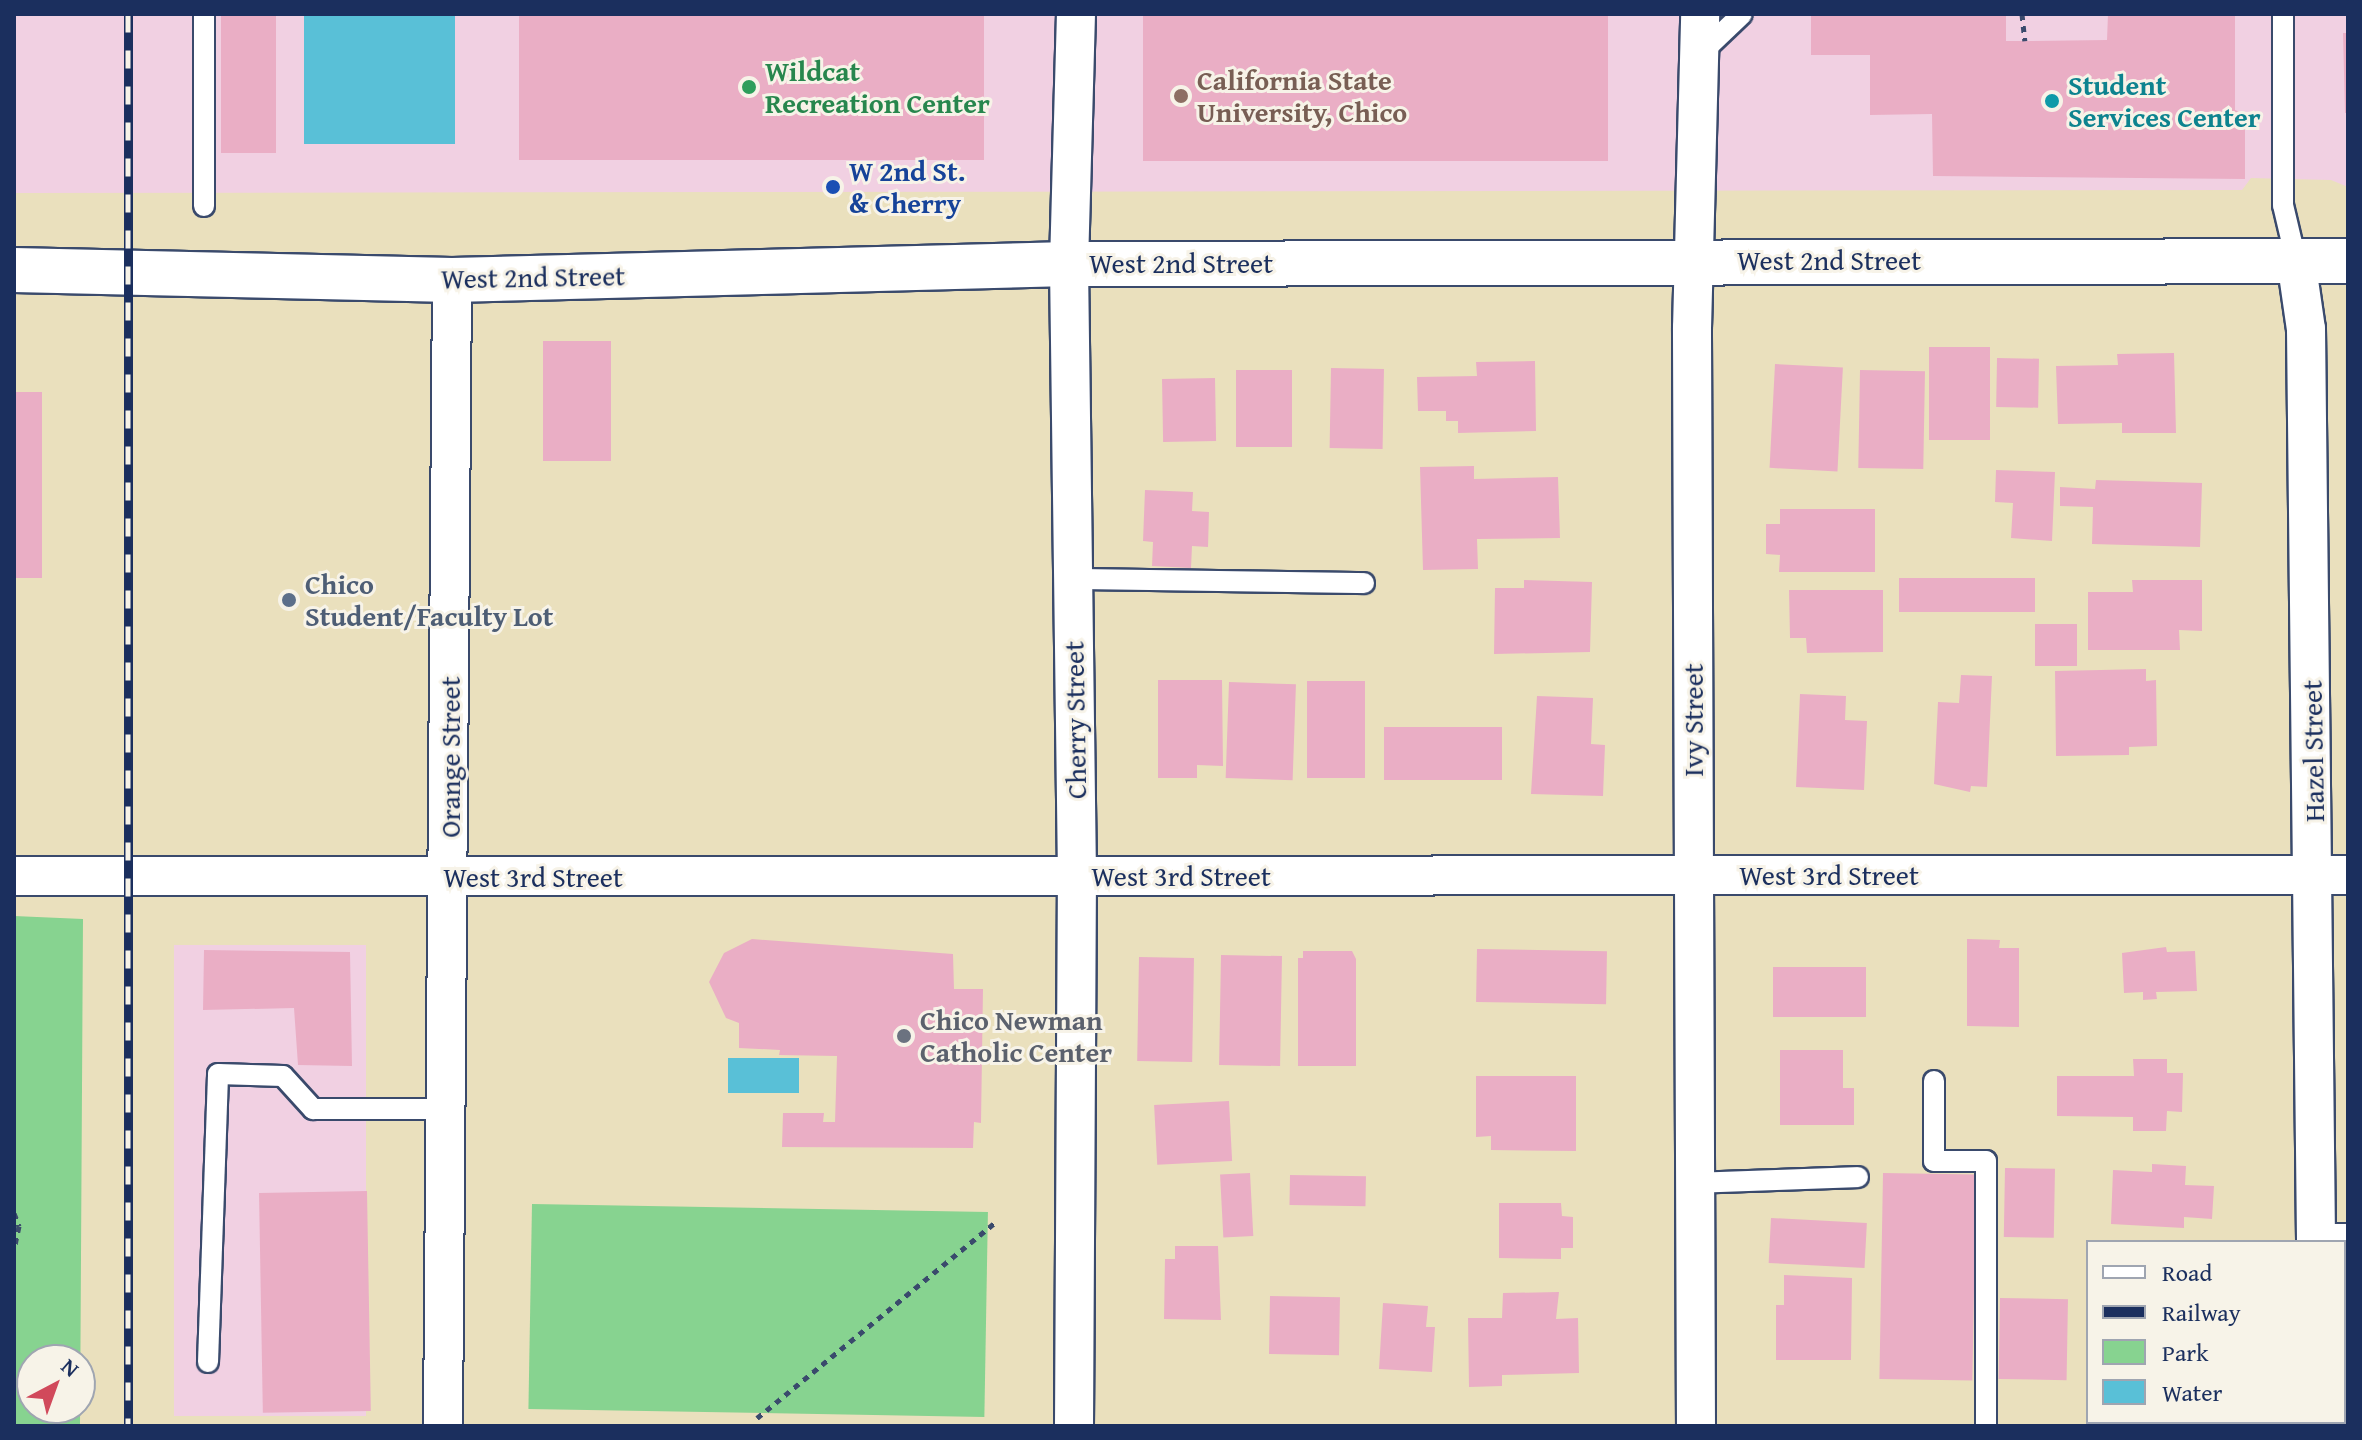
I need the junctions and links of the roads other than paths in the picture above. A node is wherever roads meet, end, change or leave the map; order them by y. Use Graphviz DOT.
graph roads {
  1 [pos="204,14"];
  2 [pos="1076,14"];
  3 [pos="1700,14"];
  4 [pos="1742,14"];
  5 [pos="2283,14"];
  6 [pos="1699,55"];
  7 [pos="204,206"];
  8 [pos="1692,260"];
  9 [pos="2296,260"];
  10 [pos="2348,261"];
  11 [pos="1069,264"];
  12 [pos="14,270"];
  13 [pos="452,280"];
  14 [pos="1073,579"];
  15 [pos="1364,583"];
  16 [pos="2332,875"];
  17 [pos="14,876"];
  18 [pos="1077,876"];
  19 [pos="1694,876"];
  20 [pos="449,877"];
  21 [pos="1934,1081"];
  22 [pos="447,1109"];
  23 [pos="1858,1177"];
  24 [pos="1695,1183"];
  25 [pos="2326,1237"];
  26 [pos="208,1362"];
  27 [pos="443,1426"];
  28 [pos="1074,1426"];
  29 [pos="1696,1426"];
  30 [pos="1986,1426"];
  1 -- 7 [label="lane"];
  2 -- 11 [label="street, Cherry Street"];
  3 -- 6 [label="street, Ivy Street"];
  4 -- 6 [label="lane"];
  5 -- 9 [label="lane"];
  6 -- 8 [label="street, Ivy Street"];
  8 -- 9 [label="street, West 2nd Street"];
  8 -- 11 [label="street, West 2nd Street"];
  8 -- 19 [label="street, Ivy Street"];
  9 -- 10 [label="street, West 2nd Street"];
  9 -- 16 [label="street, Hazel Street"];
  11 -- 13 [label="street, West 2nd Street"];
  11 -- 14 [label="street, Cherry Street"];
  12 -- 13 [label="street, West 2nd Street"];
  13 -- 20 [label="street, Orange Street"];
  14 -- 15 [label="lane"];
  14 -- 18 [label="street, Cherry Street"];
  16 -- 19 [label="street, West 3rd Street"];
  16 -- 25 [label="street, Hazel Street"];
  17 -- 20 [label="street, West 3rd Street"];
  18 -- 19 [label="street, West 3rd Street"];
  18 -- 20 [label="street, West 3rd Street"];
  18 -- 28 [label="street, Cherry Street"];
  19 -- 24 [label="street, Ivy Street"];
  20 -- 22 [label="street, Orange Street"];
  21 -- 30 [label="lane"];
  22 -- 26 [label="lane"];
  22 -- 27 [label="street, Orange Street"];
  23 -- 24 [label="lane"];
  24 -- 29 [label="street, Ivy Street"];
}
